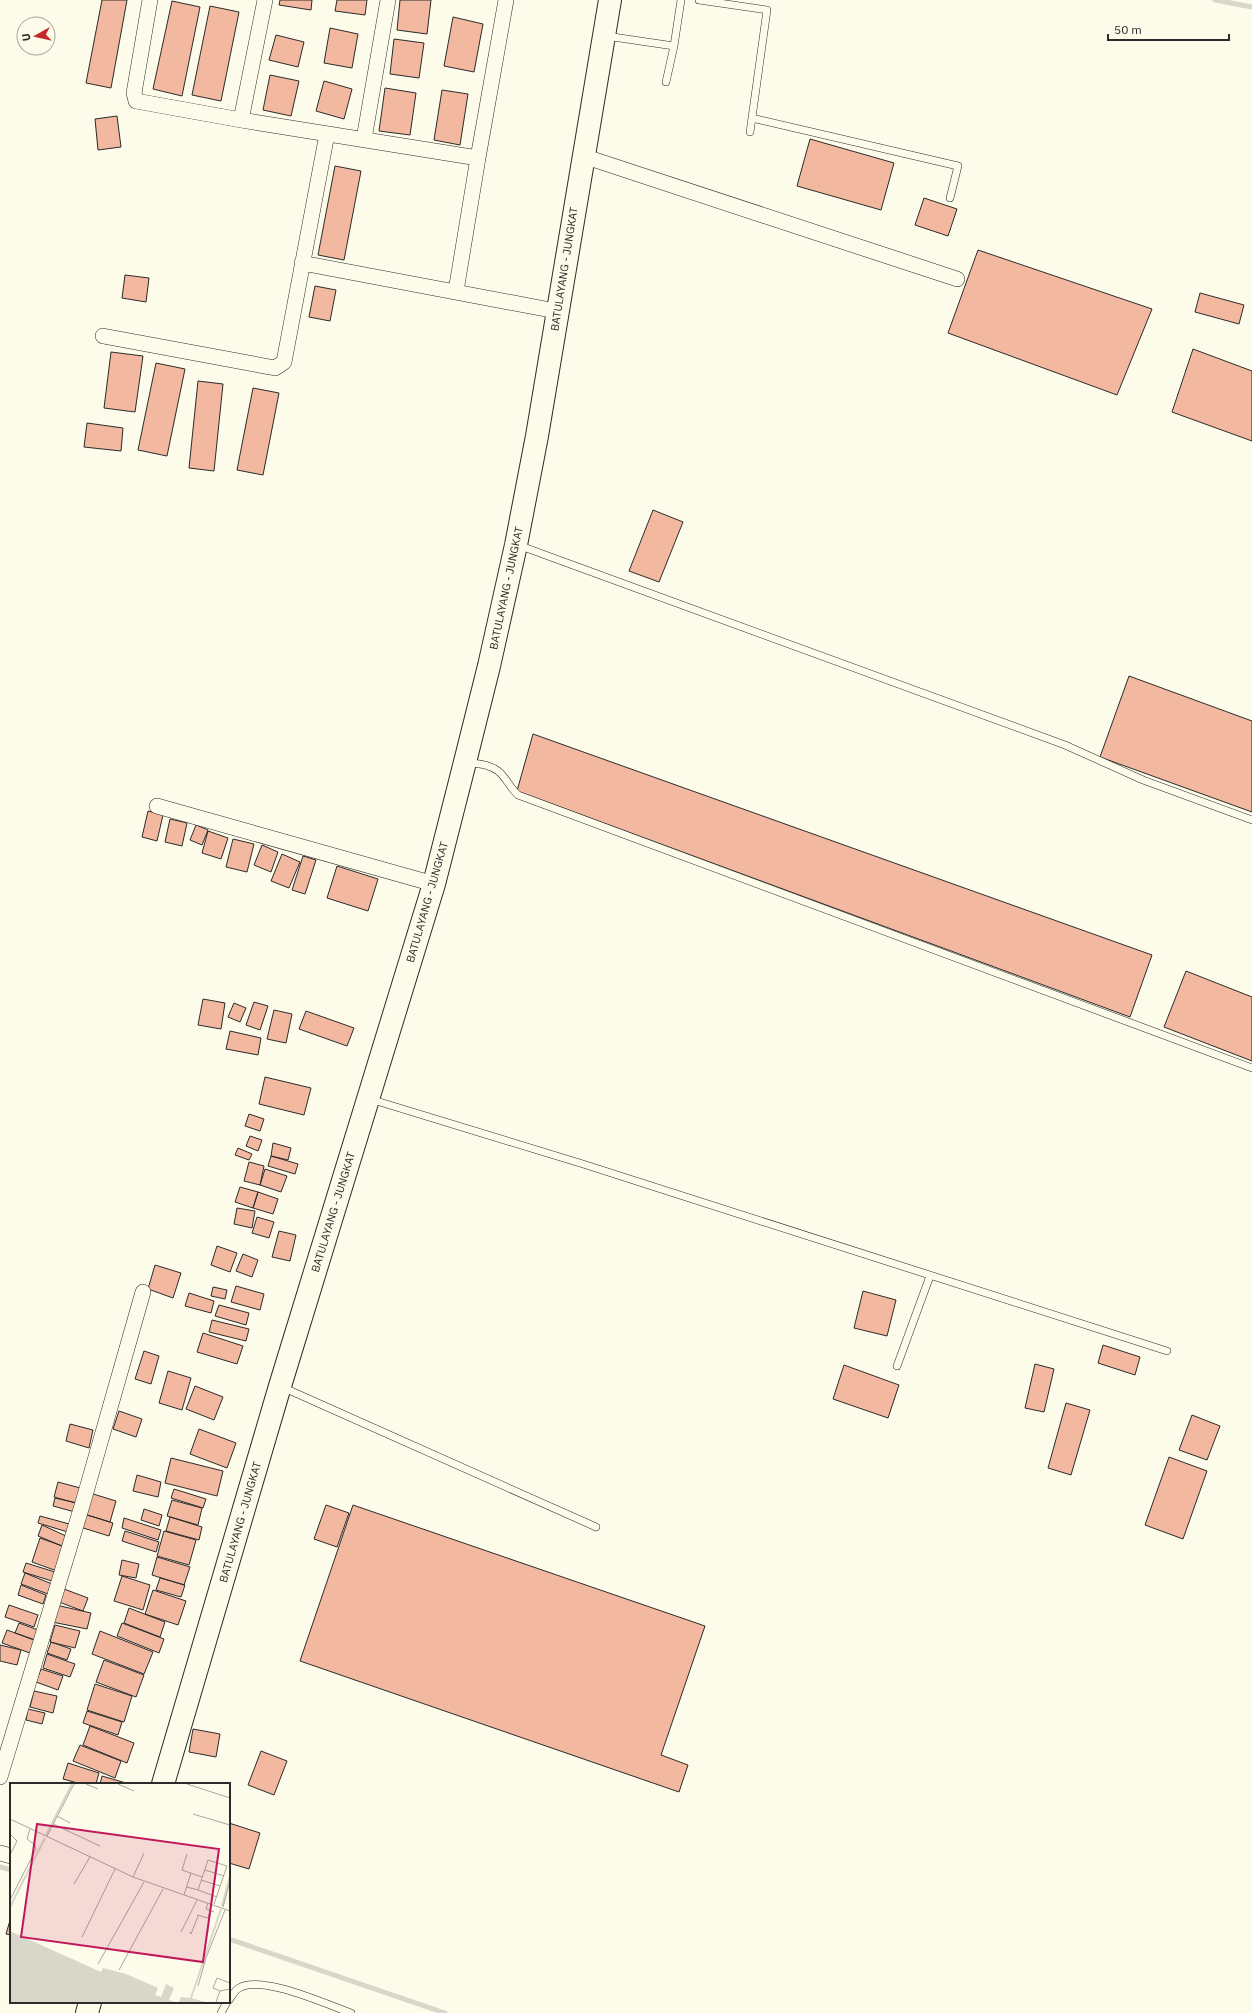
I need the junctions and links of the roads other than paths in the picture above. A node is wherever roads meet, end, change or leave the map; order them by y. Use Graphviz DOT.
graph roads {
  1 [pos="150,0"];
  2 [pos="265,0"];
  3 [pos="388,0"];
  4 [pos="506,0"];
  5 [pos="610,0"];
  6 [pos="681,0"];
  7 [pos="698,0"];
  8 [pos="604,36"];
  9 [pos="674,46"];
  10 [pos="666,82"];
  11 [pos="752,118"];
  12 [pos="241,120"];
  13 [pos="750,132"];
  14 [pos="327,134"];
  15 [pos="364,139"];
  16 [pos="583,156"];
  17 [pos="478,158"];
  18 [pos="950,198"];
  19 [pos="302,263"];
  20 [pos="957,279"];
  21 [pos="456,291"];
  22 [pos="556,311"];
  23 [pos="103,336"];
  24 [pos="516,545"];
  25 [pos="465,762"];
  26 [pos="158,806"];
  27 [pos="1252,820"];
  28 [pos="434,884"];
  29 [pos="1252,1068"];
  30 [pos="368,1098"];
  31 [pos="930,1276"];
  32 [pos="143,1292"];
  33 [pos="1167,1351"];
  34 [pos="897,1366"];
  35 [pos="280,1386"];
  36 [pos="596,1527"];
  37 [pos="0,1777"];
  38 [pos="162,1783"];
  39 [pos="0,1853"];
  40 [pos="10,1856"];
  41 [pos="230,1999"];
  42 [pos="90,2003"];
  43 [pos="227,2003"];
  44 [pos="86,2013"];
  45 [pos="221,2013"];
  46 [pos="351,2013"];
  1 -- 12 [label="street"];
  2 -- 12 [label="street"];
  3 -- 15 [label="street"];
  4 -- 17 [label="street"];
  5 -- 8 [label="highway, BATULAYANG - JUNGKAT"];
  6 -- 9 [label="lane"];
  7 -- 11 [label="lane"];
  8 -- 9 [label="lane"];
  8 -- 16 [label="highway, BATULAYANG - JUNGKAT"];
  9 -- 10 [label="lane"];
  11 -- 13 [label="lane"];
  11 -- 18 [label="lane"];
  12 -- 14 [label="street"];
  14 -- 15 [label="street"];
  14 -- 19 [label="street"];
  15 -- 17 [label="street"];
  16 -- 20 [label="street"];
  16 -- 22 [label="highway, BATULAYANG - JUNGKAT"];
  17 -- 21 [label="street"];
  19 -- 21 [label="street"];
  19 -- 23 [label="street"];
  21 -- 22 [label="street"];
  22 -- 24 [label="highway, BATULAYANG - JUNGKAT"];
  24 -- 25 [label="highway, BATULAYANG - JUNGKAT"];
  24 -- 27 [label="lane"];
  25 -- 28 [label="highway, BATULAYANG - JUNGKAT"];
  25 -- 29 [label="lane"];
  26 -- 28 [label="street"];
  28 -- 30 [label="highway, BATULAYANG - JUNGKAT"];
  30 -- 31 [label="lane"];
  30 -- 35 [label="highway, BATULAYANG - JUNGKAT"];
  31 -- 33 [label="lane"];
  31 -- 34 [label="lane"];
  32 -- 37 [label="street"];
  35 -- 36 [label="lane"];
  35 -- 38 [label="highway, BATULAYANG - JUNGKAT"];
  39 -- 40 [label="street"];
  41 -- 46 [label="lane"];
  42 -- 44 [label="highway"];
  43 -- 45 [label="lane"];
}
